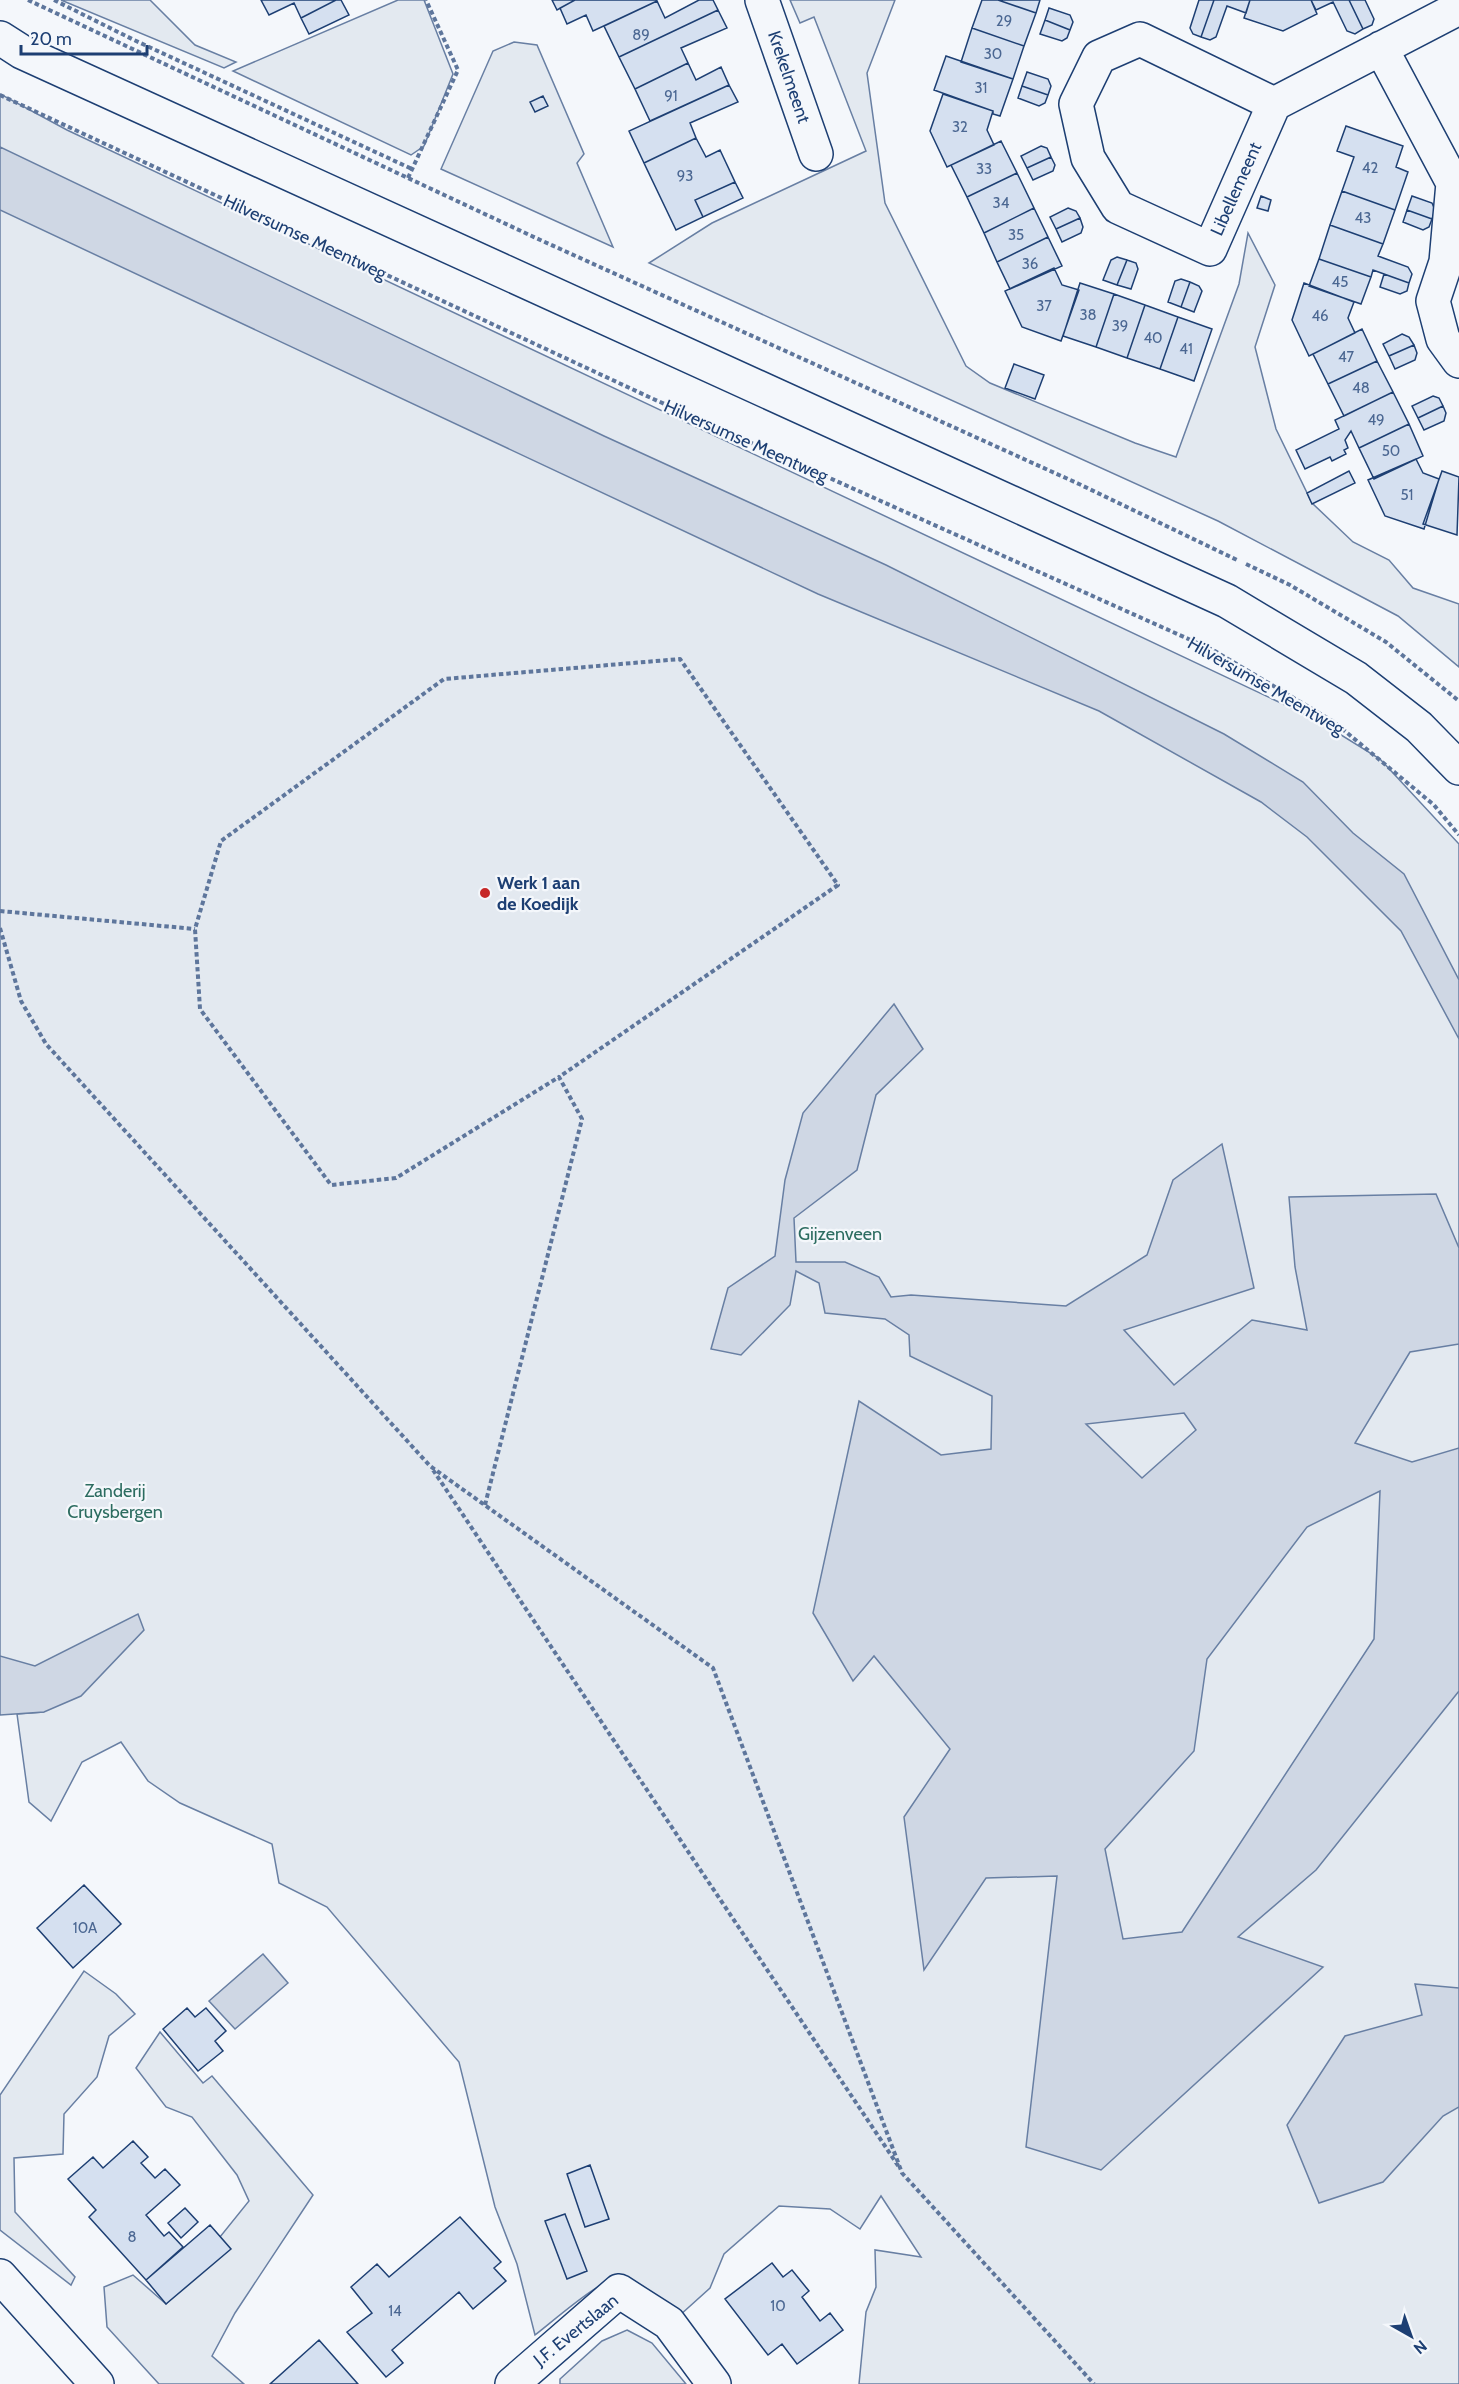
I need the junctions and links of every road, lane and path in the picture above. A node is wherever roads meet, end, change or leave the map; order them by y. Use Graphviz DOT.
graph roads {
  1 [pos="28,0"];
  2 [pos="54,0"];
  3 [pos="426,0"];
  4 [pos="762,0"];
  5 [pos="1459,8"];
  6 [pos="0,38"];
  7 [pos="1381,48"];
  8 [pos="0,95"];
  9 [pos="1274,104"];
  10 [pos="816,154"];
  11 [pos="412,169"];
  12 [pos="408,178"];
  13 [pos="1459,361"];
  14 [pos="1459,701"];
  15 [pos="1459,768"];
  16 [pos="1459,835"];
  17 [pos="0,911"];
  18 [pos="0,928"];
  19 [pos="195,929"];
  20 [pos="559,1077"];
  21 [pos="430,1466"];
  22 [pos="485,1505"];
  23 [pos="902,2173"];
  24 [pos="0,2276"];
  25 [pos="97,2384"];
  26 [pos="512,2384"];
  27 [pos="714,2384"];
  28 [pos="1094,2384"];
  1 -- 12 [label="path"];
  2 -- 11 [label="path"];
  3 -- 11 [label="path"];
  4 -- 10 [label="street, Krekelmeent"];
  5 -- 7 [label="street"];
  6 -- 15 [label="street"];
  7 -- 9 [label="street"];
  7 -- 13 [label="street"];
  8 -- 16 [label="path, Hilversumse Meentweg"];
  9 -- 9 [label="street, Libellemeent"];
  11 -- 12 [label="path"];
  12 -- 14 [label="path"];
  17 -- 19 [label="path"];
  18 -- 21 [label="path"];
  19 -- 20 [label="path"];
  19 -- 20 [label="path"];
  20 -- 22 [label="path"];
  21 -- 22 [label="path"];
  21 -- 23 [label="path"];
  22 -- 23 [label="path"];
  23 -- 28 [label="path"];
  24 -- 25 [label="street"];
  26 -- 27 [label="street, J.F. Evertslaan"];
}
